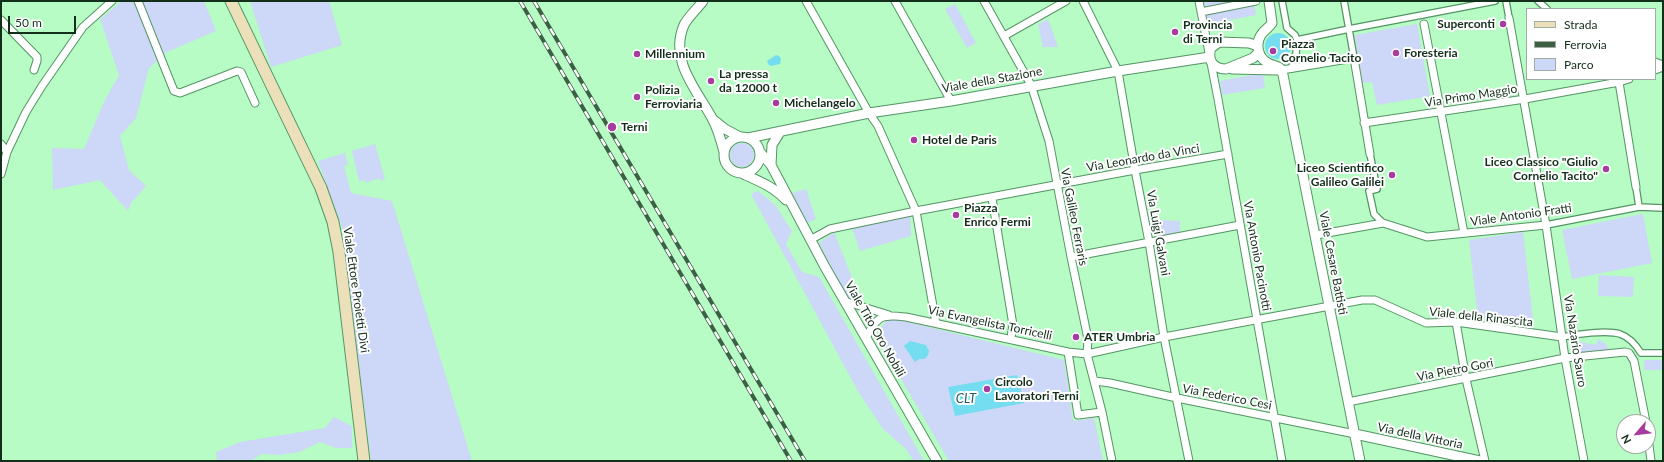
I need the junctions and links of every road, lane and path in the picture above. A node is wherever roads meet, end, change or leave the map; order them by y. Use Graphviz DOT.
graph roads {
  1 [pos="112,1"];
  2 [pos="138,1"];
  3 [pos="231,1"];
  4 [pos="696,1"];
  5 [pos="703,1"];
  6 [pos="806,1"];
  7 [pos="895,1"];
  8 [pos="984,1"];
  9 [pos="1066,1"];
  10 [pos="1083,1"];
  11 [pos="1199,1"];
  12 [pos="1256,1"];
  13 [pos="1269,1"];
  14 [pos="1282,1"];
  15 [pos="1344,1"];
  16 [pos="1495,1"];
  17 [pos="1506,1"];
  18 [pos="1538,1"];
  19 [pos="1546,8"];
  20 [pos="1201,12"];
  21 [pos="694,13"];
  22 [pos="1422,15"];
  23 [pos="1509,18"];
  24 [pos="1,20"];
  25 [pos="1424,24"];
  26 [pos="1349,29"];
  27 [pos="1004,36"];
  28 [pos="1297,40"];
  29 [pos="1258,49"];
  30 [pos="1210,58"];
  31 [pos="1354,58"];
  32 [pos="1293,68"];
  33 [pos="1226,69"];
  34 [pos="34,70"];
  35 [pos="1118,70"];
  36 [pos="1282,70"];
  37 [pos="1626,80"];
  38 [pos="1619,82"];
  39 [pos="1031,86"];
  40 [pos="1525,99"];
  41 [pos="951,100"];
  42 [pos="255,103"];
  43 [pos="1440,112"];
  44 [pos="870,113"];
  45 [pos="711,117"];
  46 [pos="1364,123"];
  47 [pos="780,132"];
  48 [pos="744,138"];
  49 [pos="1,144"];
  50 [pos="6,152"];
  51 [pos="724,152"];
  52 [pos="760,152"];
  53 [pos="1228,154"];
  54 [pos="1370,154"];
  55 [pos="771,165"];
  56 [pos="1135,170"];
  57 [pos="1,174"];
  58 [pos="743,174"];
  59 [pos="1056,185"];
  60 [pos="1636,187"];
  61 [pos="992,198"];
  62 [pos="1639,207"];
  63 [pos="1663,208"];
  64 [pos="793,209"];
  65 [pos="916,211"];
  66 [pos="1383,222"];
  67 [pos="1240,225"];
  68 [pos="1546,225"];
  69 [pos="1464,234"];
  70 [pos="1316,235"];
  71 [pos="810,240"];
  72 [pos="1149,242"];
  73 [pos="1070,257"];
  74 [pos="844,301"];
  75 [pos="1329,306"];
  76 [pos="889,314"];
  77 [pos="1257,321"];
  78 [pos="1456,322"];
  79 [pos="936,323"];
  80 [pos="1164,337"];
  81 [pos="1562,337"];
  82 [pos="866,338"];
  83 [pos="1011,338"];
  84 [pos="1068,352"];
  85 [pos="1629,353"];
  86 [pos="1641,353"];
  87 [pos="1663,353"];
  88 [pos="1087,354"];
  89 [pos="1565,358"];
  90 [pos="1466,379"];
  91 [pos="1095,381"];
  92 [pos="1177,398"];
  93 [pos="1348,402"];
  94 [pos="1102,412"];
  95 [pos="1644,414"];
  96 [pos="1274,418"];
  97 [pos="1355,434"];
  98 [pos="364,461"];
  99 [pos="937,461"];
  100 [pos="1112,461"];
  101 [pos="1189,461"];
  102 [pos="1282,461"];
  103 [pos="1360,461"];
  104 [pos="1480,461"];
  105 [pos="1485,461"];
  106 [pos="1584,461"];
  1 -- 50 [label="street"];
  2 -- 42 [label="street"];
  3 -- 98 [label="main road, Viale Ettore Proietti Divi"];
  4 -- 21 [label="street"];
  5 -- 21 [label="street"];
  6 -- 44 [label="street"];
  7 -- 41 [label="street"];
  8 -- 27 [label="street, Via Galileo Ferraris"];
  9 -- 27 [label="street"];
  10 -- 35 [label="street, Via Luigi Galvani"];
  11 -- 20 [label="street"];
  12 -- 20 [label="street"];
  13 -- 29 [label="street"];
  14 -- 28 [label="street"];
  15 -- 26 [label="street"];
  16 -- 22 [label="street"];
  17 -- 23 [label="street"];
  18 -- 19 [label="street"];
  20 -- 30 [label="street"];
  21 -- 45 [label="street"];
  22 -- 25 [label="street"];
  22 -- 26 [label="street"];
  23 -- 40 [label="street, Via Nazario Sauro"];
  24 -- 34 [label="street"];
  25 -- 43 [label="street"];
  26 -- 28 [label="street"];
  26 -- 31 [label="street"];
  27 -- 39 [label="street, Via Galileo Ferraris"];
  28 -- 32 [label="street"];
  29 -- 30 [label="street"];
  29 -- 33 [label="street"];
  29 -- 36 [label="street"];
  30 -- 33 [label="street"];
  30 -- 35 [label="street, Viale della Stazione"];
  30 -- 53 [label="street, Via Antonio Pacinotti"];
  31 -- 32 [label="street"];
  31 -- 46 [label="street"];
  32 -- 36 [label="street"];
  33 -- 36 [label="street"];
  35 -- 39 [label="street, Viale della Stazione"];
  35 -- 56 [label="street, Via Luigi Galvani"];
  36 -- 70 [label="street, Viale Cesare Battisti"];
  37 -- 38 [label="street, Via Primo Maggio"];
  38 -- 40 [label="street, Via Primo Maggio"];
  38 -- 60 [label="street"];
  39 -- 41 [label="street, Viale della Stazione"];
  39 -- 59 [label="street, Via Galileo Ferraris"];
  40 -- 43 [label="street, Via Primo Maggio"];
  40 -- 68 [label="street, Via Nazario Sauro"];
  41 -- 44 [label="street, Viale della Stazione"];
  43 -- 46 [label="street, Via Primo Maggio"];
  43 -- 69 [label="street"];
  44 -- 47 [label="street, Viale della Stazione"];
  44 -- 65 [label="street"];
  45 -- 48 [label="street"];
  45 -- 51 [label="street"];
  46 -- 54 [label="street"];
  47 -- 48 [label="street, Viale della Stazione"];
  47 -- 55 [label="street"];
  48 -- 51 [label="street"];
  48 -- 52 [label="street"];
  49 -- 50 [label="street"];
  50 -- 57 [label="street"];
  51 -- 58 [label="street"];
  52 -- 55 [label="street, Viale Tito Oro Nobili"];
  52 -- 58 [label="street"];
  53 -- 56 [label="street, Via Leonardo da Vinci"];
  53 -- 67 [label="street, Via Antonio Pacinotti"];
  54 -- 66 [label="street"];
  55 -- 64 [label="street, Viale Tito Oro Nobili"];
  56 -- 59 [label="street, Via Leonardo da Vinci"];
  56 -- 72 [label="street, Via Luigi Galvani"];
  58 -- 64 [label="street, Viale Tito Oro Nobili"];
  59 -- 61 [label="street, Via Leonardo da Vinci"];
  59 -- 73 [label="street, Via Galileo Ferraris"];
  60 -- 62 [label="street"];
  61 -- 65 [label="street"];
  61 -- 83 [label="street"];
  62 -- 63 [label="street, Viale Antonio Fratti"];
  62 -- 68 [label="street, Viale Antonio Fratti"];
  64 -- 71 [label="street, Viale Tito Oro Nobili"];
  65 -- 71 [label="street"];
  65 -- 79 [label="street"];
  66 -- 69 [label="street, Viale Antonio Fratti"];
  66 -- 70 [label="street"];
  67 -- 72 [label="street"];
  67 -- 77 [label="street, Via Antonio Pacinotti"];
  68 -- 69 [label="street, Viale Antonio Fratti"];
  68 -- 81 [label="street, Via Nazario Sauro"];
  70 -- 75 [label="street, Viale Cesare Battisti"];
  71 -- 74 [label="street, Viale Tito Oro Nobili"];
  72 -- 73 [label="street"];
  72 -- 80 [label="street, Via Luigi Galvani"];
  73 -- 88 [label="street, Via Galileo Ferraris"];
  74 -- 76 [label="street, Via Evangelista Torricelli"];
  74 -- 82 [label="street, Viale Tito Oro Nobili"];
  75 -- 77 [label="street, Viale della Rinascita"];
  75 -- 78 [label="street, Viale della Rinascita"];
  75 -- 93 [label="street, Viale Cesare Battisti"];
  76 -- 79 [label="street, Via Evangelista Torricelli"];
  76 -- 82 [label="street"];
  77 -- 80 [label="street, Viale della Rinascita"];
  77 -- 96 [label="street, Via Antonio Pacinotti"];
  78 -- 81 [label="street, Viale della Rinascita"];
  78 -- 90 [label="street"];
  79 -- 83 [label="street, Via Evangelista Torricelli"];
  80 -- 88 [label="street, Via Evangelista Torricelli"];
  80 -- 92 [label="street, Via Luigi Galvani"];
  81 -- 86 [label="street"];
  81 -- 89 [label="street, Via Nazario Sauro"];
  82 -- 99 [label="street, Viale Tito Oro Nobili"];
  83 -- 84 [label="street, Via Evangelista Torricelli"];
  84 -- 88 [label="street, Via Evangelista Torricelli"];
  84 -- 94 [label="street"];
  85 -- 86 [label="street"];
  85 -- 89 [label="street, Via Pietro Gori"];
  85 -- 95 [label="street"];
  86 -- 87 [label="street"];
  88 -- 91 [label="street, Via Galileo Ferraris"];
  89 -- 90 [label="street, Via Pietro Gori"];
  89 -- 106 [label="street, Via Nazario Sauro"];
  90 -- 93 [label="street, Via Pietro Gori"];
  90 -- 105 [label="street"];
  91 -- 92 [label="street, Via Federico Cesi"];
  91 -- 94 [label="street, Via Galileo Ferraris"];
  92 -- 96 [label="street, Via Federico Cesi"];
  92 -- 101 [label="street, Via Luigi Galvani"];
  93 -- 97 [label="street, Viale Cesare Battisti"];
  94 -- 100 [label="street, Via Galileo Ferraris"];
  96 -- 97 [label="street, Via Federico Cesi"];
  96 -- 102 [label="street, Via Antonio Pacinotti"];
  97 -- 103 [label="street, Viale Cesare Battisti"];
  97 -- 104 [label="street, Via della Vittoria"];
}
